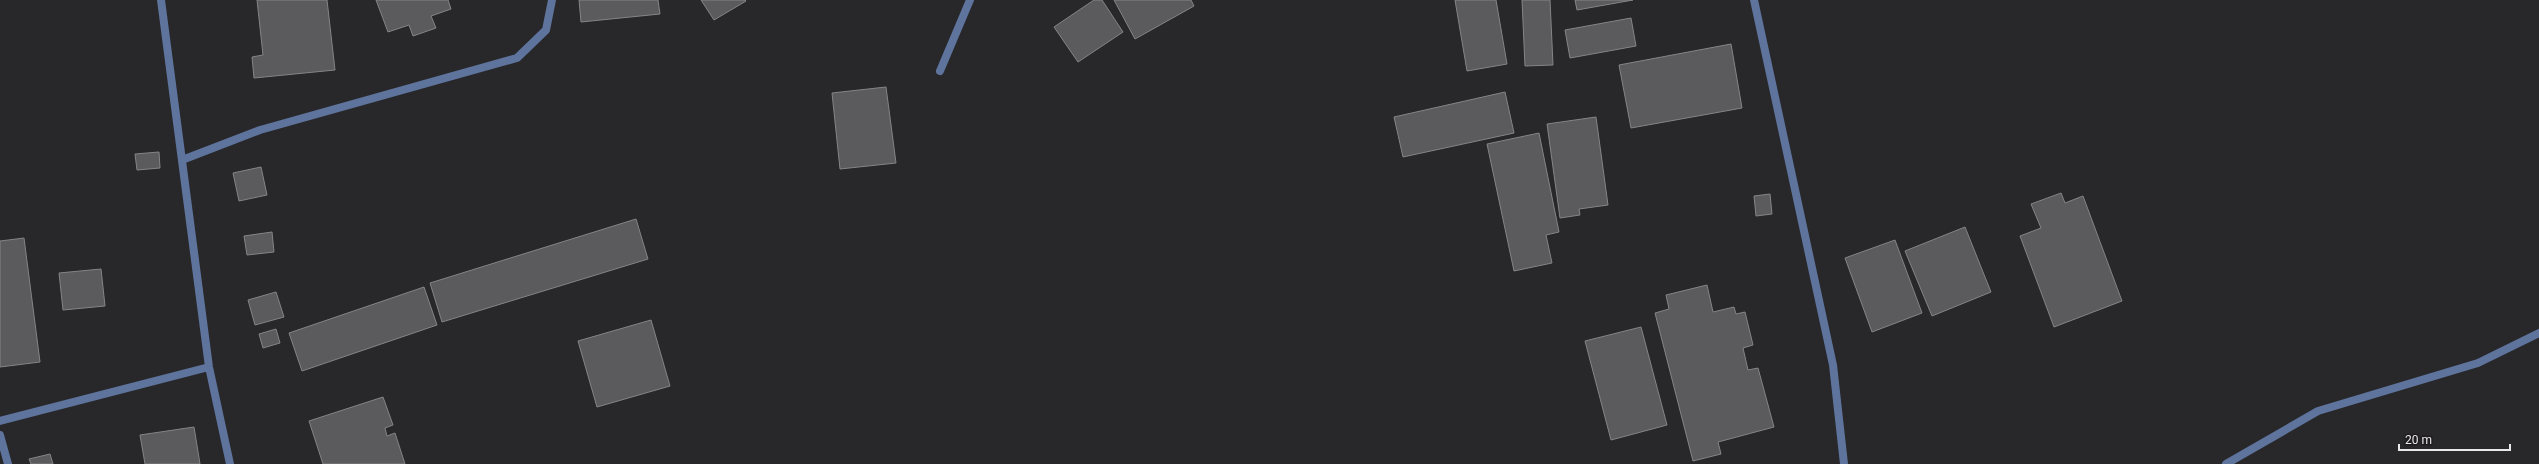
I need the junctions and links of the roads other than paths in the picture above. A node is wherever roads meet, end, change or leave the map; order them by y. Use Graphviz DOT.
graph roads {
  1 [pos="161,0"];
  2 [pos="552,0"];
  3 [pos="970,0"];
  4 [pos="1754,0"];
  5 [pos="940,71"];
  6 [pos="182,160"];
  7 [pos="2539,333"];
  8 [pos="209,367"];
  9 [pos="0,421"];
  10 [pos="0,435"];
  11 [pos="8,464"];
  12 [pos="230,464"];
  13 [pos="1844,464"];
  14 [pos="2226,464"];
  1 -- 6 [label="street"];
  2 -- 6 [label="street"];
  3 -- 5 [label="street"];
  4 -- 13 [label="street"];
  6 -- 8 [label="street"];
  7 -- 14 [label="street"];
  8 -- 9 [label="street"];
  8 -- 12 [label="street"];
  10 -- 11 [label="street"];
}
